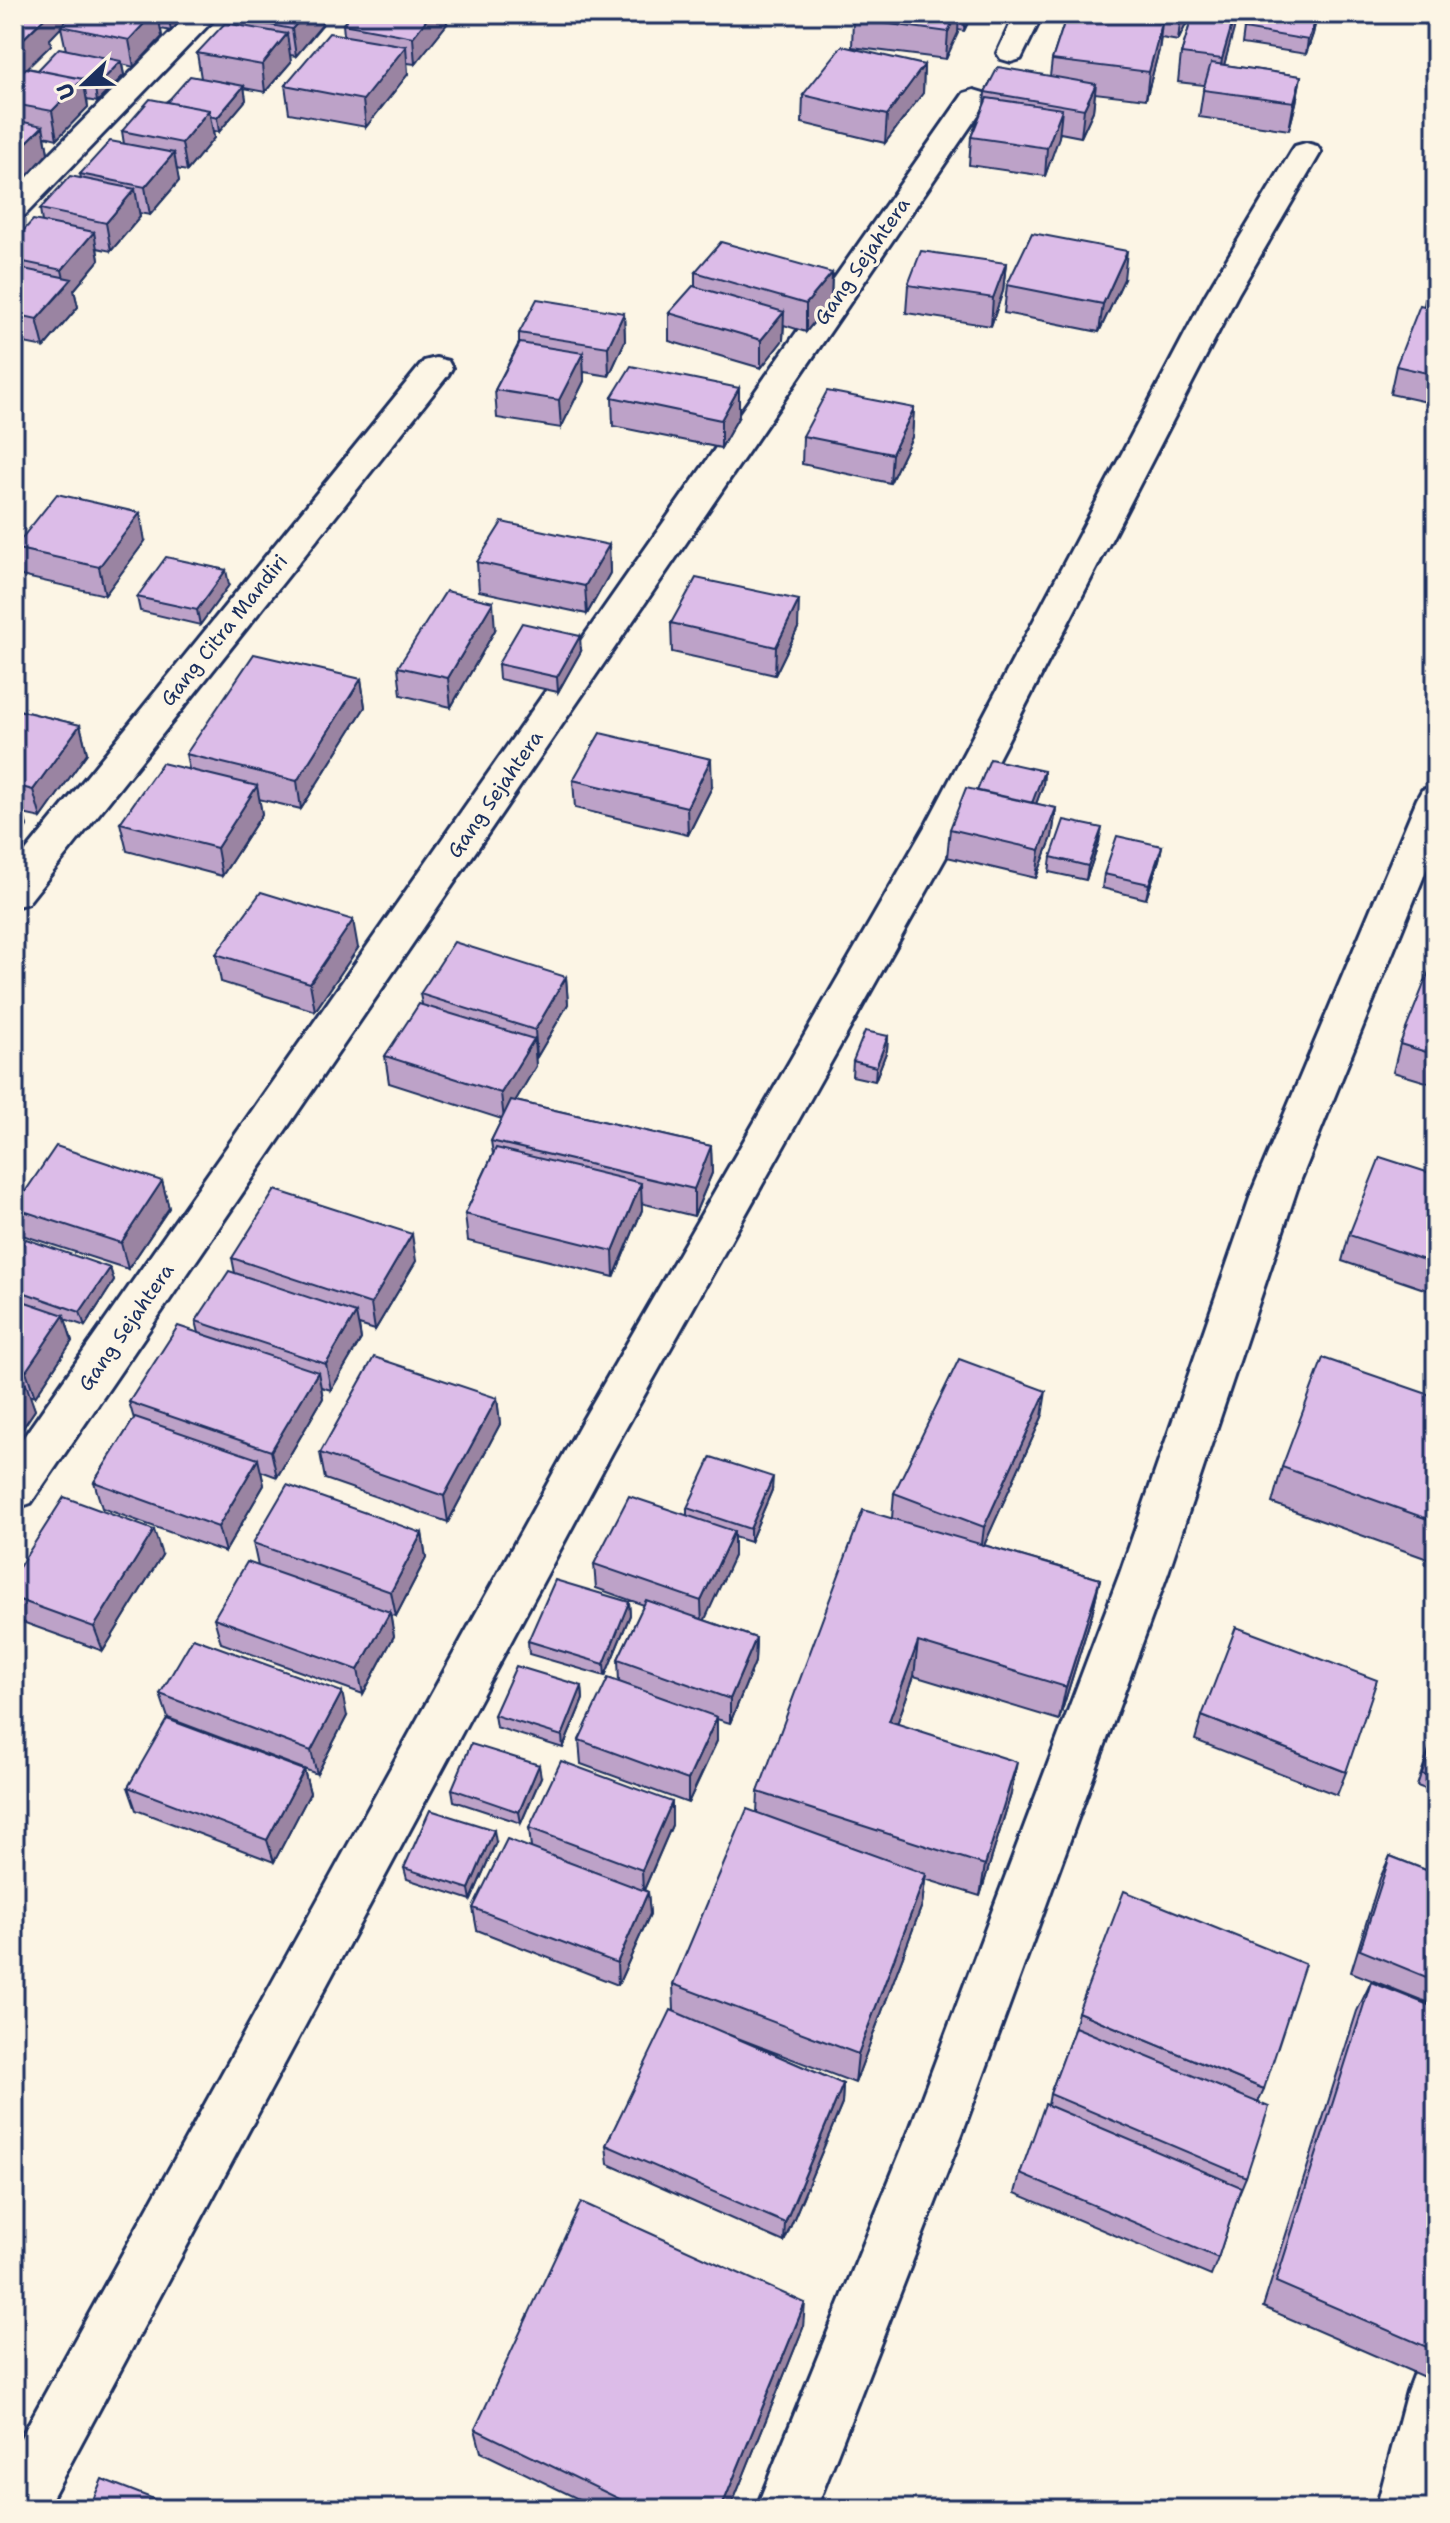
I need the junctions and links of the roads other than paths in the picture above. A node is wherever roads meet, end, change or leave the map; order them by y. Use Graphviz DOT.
graph roads {
  1 [pos="205,14"];
  2 [pos="1029,14"];
  3 [pos="1011,53"];
  4 [pos="974,99"];
  5 [pos="1306,152"];
  6 [pos="14,208"];
  7 [pos="436,368"];
  8 [pos="1436,799"];
  9 [pos="14,893"];
  10 [pos="14,1489"];
  11 [pos="1436,2391"];
  12 [pos="14,2509"];
  13 [pos="786,2509"];
  14 [pos="1406,2509"];
  1 -- 6 [label="street"];
  2 -- 3 [label="street"];
  4 -- 10 [label="street, Gang Sejahtera"];
  5 -- 12 [label="street"];
  7 -- 9 [label="street, Gang Citra Mandiri"];
  8 -- 13 [label="street"];
  11 -- 14 [label="street"];
}
